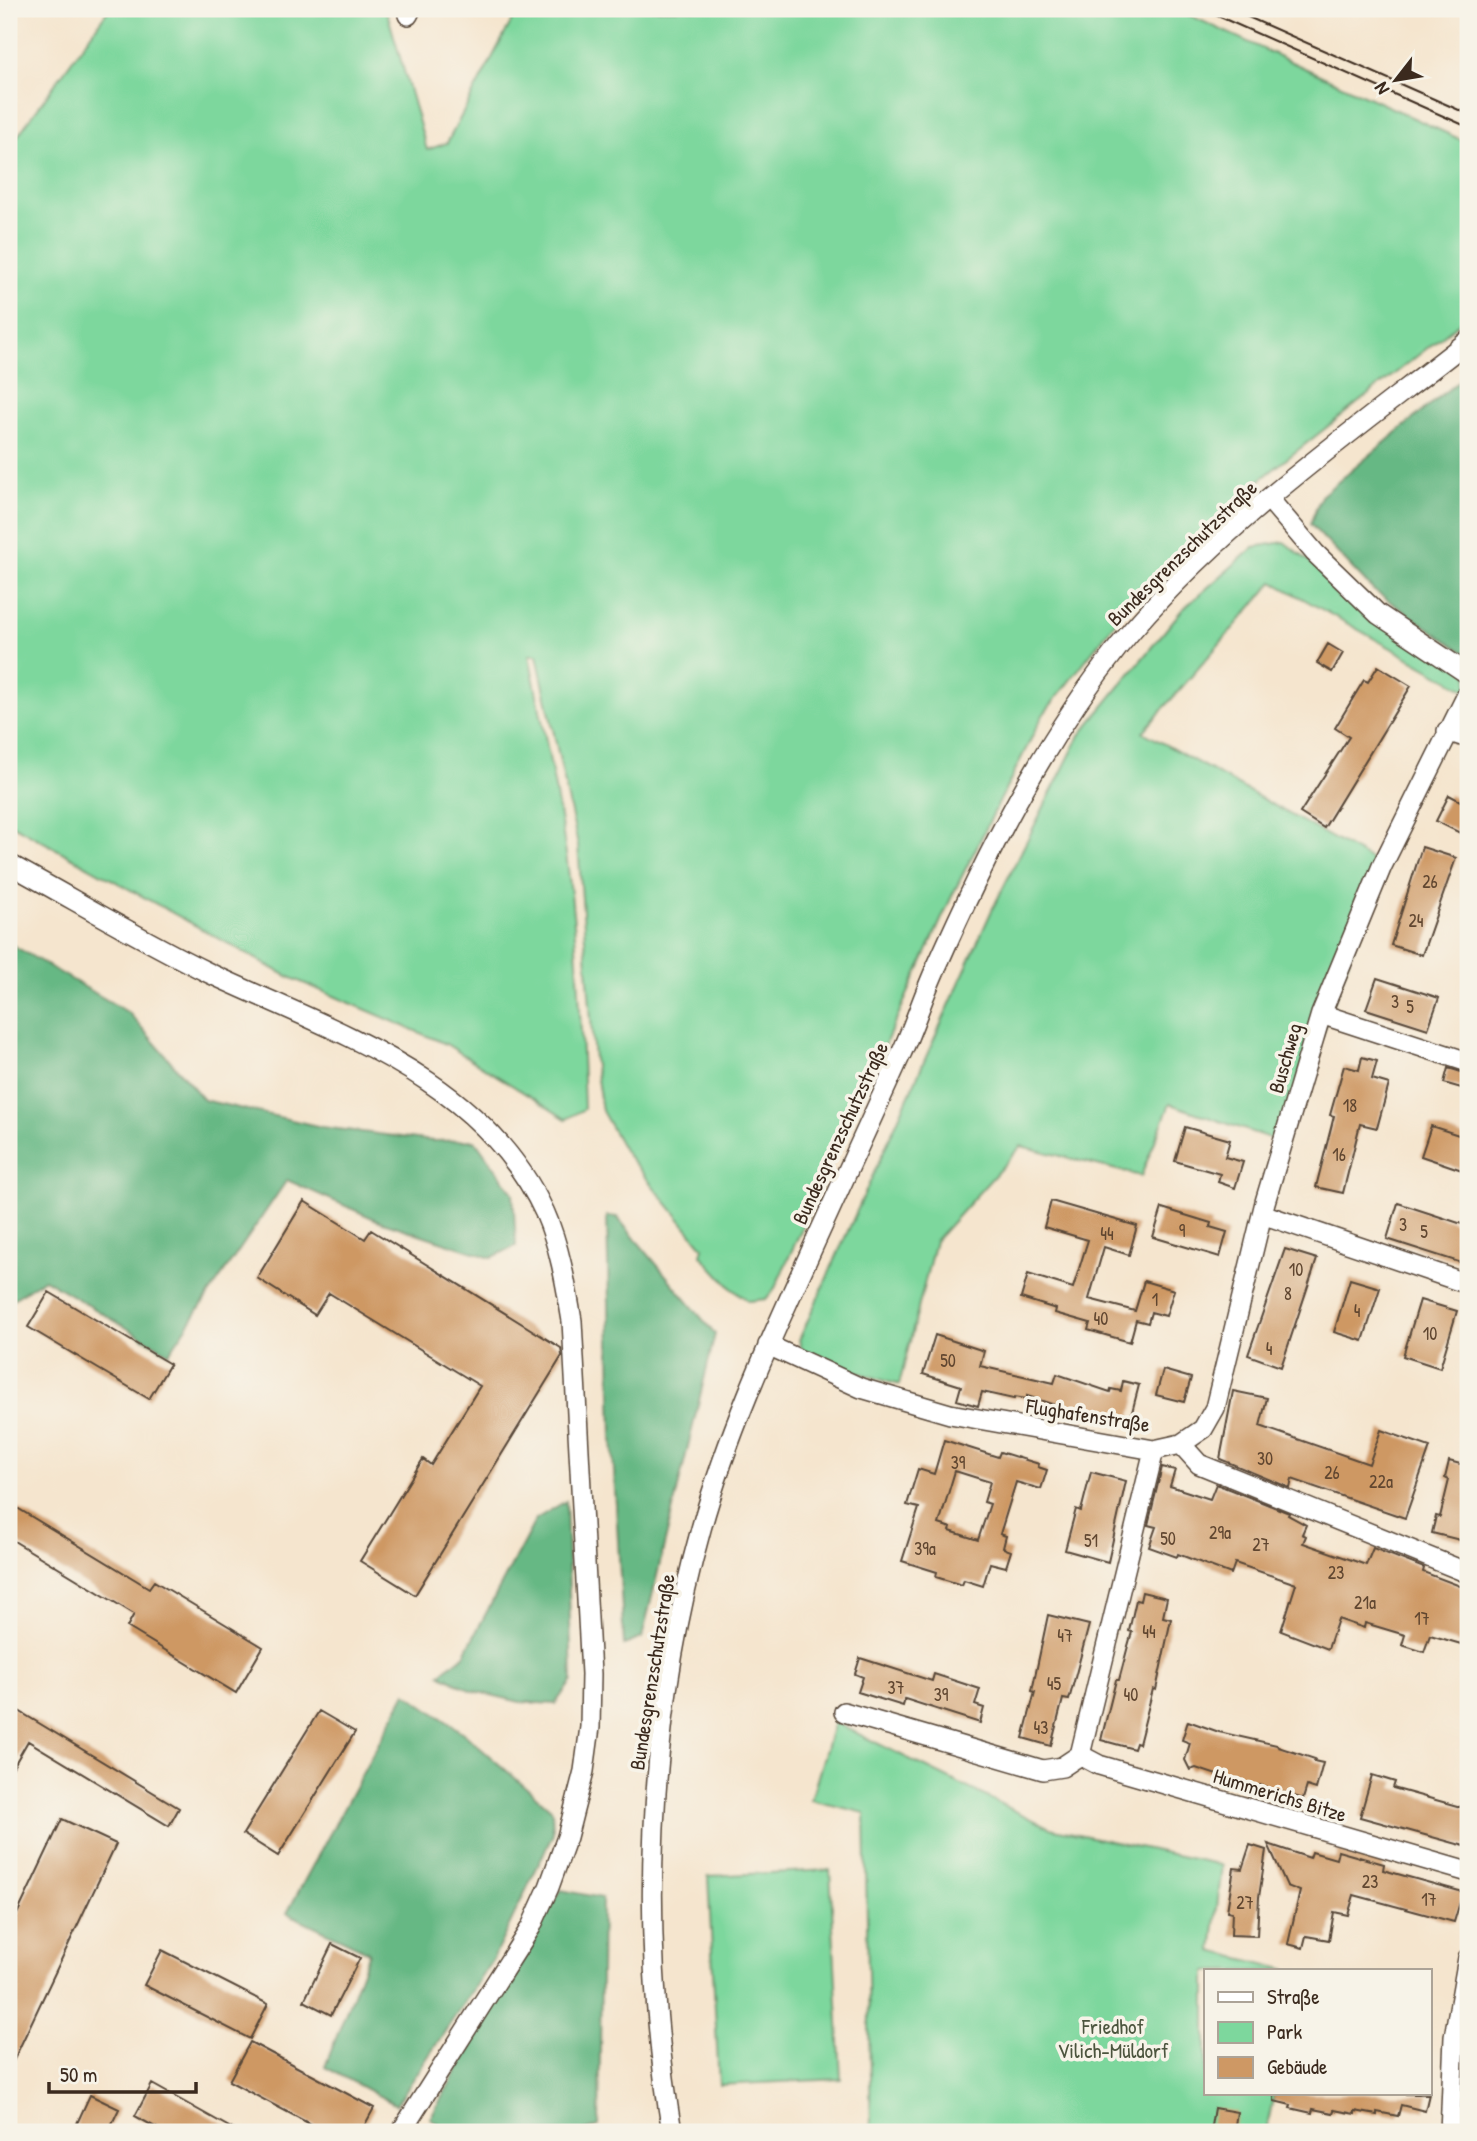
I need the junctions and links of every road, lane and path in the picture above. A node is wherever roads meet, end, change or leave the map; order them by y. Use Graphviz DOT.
graph roads {
  1 [pos="1468,341"];
  2 [pos="1269,499"];
  3 [pos="1468,674"];
  4 [pos="1468,693"];
  5 [pos="1447,731"];
  6 [pos="1468,738"];
  7 [pos="9,864"];
  8 [pos="1321,1014"];
  9 [pos="1468,1062"];
  10 [pos="1262,1214"];
  11 [pos="1468,1284"];
  12 [pos="768,1345"];
  13 [pos="1181,1444"];
  14 [pos="1154,1450"];
  15 [pos="1468,1573"];
  16 [pos="844,1712"];
  17 [pos="1080,1755"];
  18 [pos="1468,1872"];
  19 [pos="1468,1958"];
  20 [pos="401,2132"];
  21 [pos="672,2132"];
  22 [pos="1450,2132"];
  1 -- 2 [label="street, Bundesgrenzschutzstraße"];
  2 -- 3 [label="street"];
  2 -- 12 [label="street, Bundesgrenzschutzstraße"];
  4 -- 5 [label="street, Buschweg"];
  5 -- 6 [label="street"];
  5 -- 8 [label="street, Buschweg"];
  7 -- 20 [label="street"];
  8 -- 9 [label="street"];
  8 -- 10 [label="street, Buschweg"];
  10 -- 11 [label="street"];
  10 -- 13 [label="street, Buschweg"];
  12 -- 14 [label="street, Flughafenstraße"];
  12 -- 21 [label="street, Bundesgrenzschutzstraße"];
  13 -- 14 [label="street, Flughafenstraße"];
  13 -- 15 [label="street"];
  14 -- 17 [label="street"];
  16 -- 17 [label="street"];
  17 -- 18 [label="street, Hummerichs Bitze"];
  19 -- 22 [label="street"];
}
